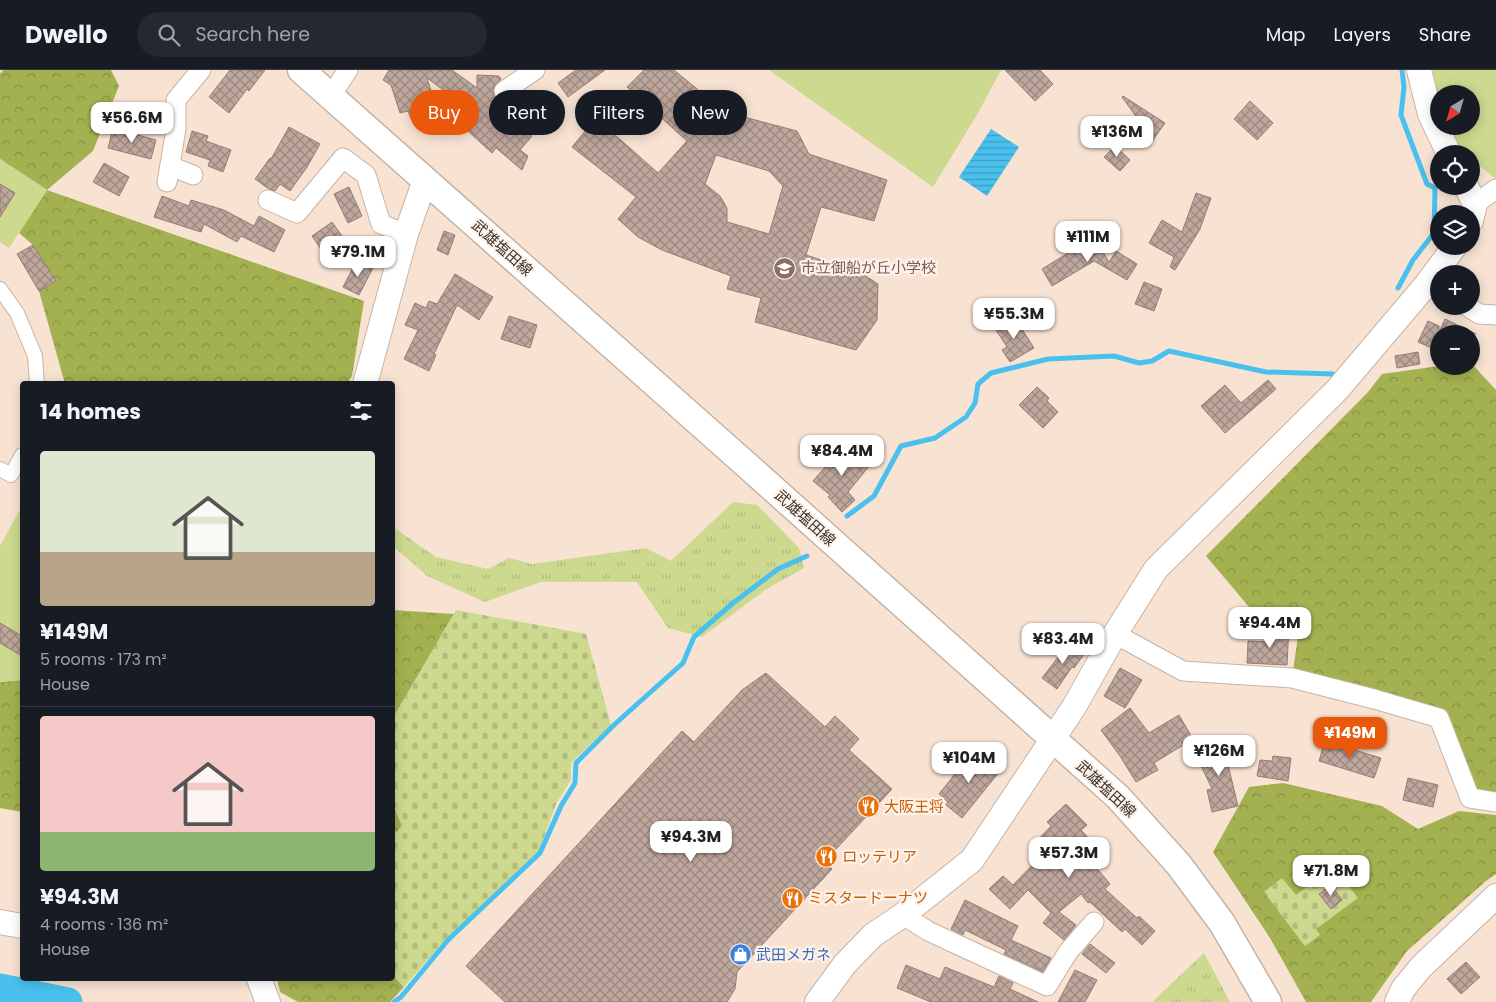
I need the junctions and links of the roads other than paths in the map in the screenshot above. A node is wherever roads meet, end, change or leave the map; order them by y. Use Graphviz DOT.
graph roads {
  1 [pos="202,70"];
  2 [pos="300,70"];
  3 [pos="348,70"];
  4 [pos="535,70"];
  5 [pos="1419,70"];
  6 [pos="505,90"];
  7 [pos="330,97"];
  8 [pos="1445,145"];
  9 [pos="194,175"];
  10 [pos="426,180"];
  11 [pos="1496,189"];
  12 [pos="268,200"];
  13 [pos="1471,204"];
  14 [pos="406,234"];
  15 [pos="0,289"];
  16 [pos="1430,290"];
  17 [pos="1480,314"];
  18 [pos="1496,315"];
  19 [pos="37,381"];
  20 [pos="366,381"];
  21 [pos="20,459"];
  22 [pos="0,469"];
  23 [pos="1115,634"];
  24 [pos="1052,739"];
  25 [pos="1496,802"];
  26 [pos="1496,896"];
  27 [pos="903,915"];
  28 [pos="0,922"];
  29 [pos="1094,922"];
  30 [pos="20,926"];
  31 [pos="260,981"];
  32 [pos="268,1002"];
  33 [pos="817,1002"];
  34 [pos="1268,1002"];
  35 [pos="1397,1002"];
  1 -- 9 [label="street"];
  2 -- 7 [label="main road, 武雄塩田線"];
  3 -- 7 [label="street"];
  4 -- 6 [label="street"];
  5 -- 8 [label="street"];
  7 -- 10 [label="main road, 武雄塩田線"];
  10 -- 14 [label="street"];
  10 -- 24 [label="main road, 武雄塩田線"];
  11 -- 13 [label="street"];
  12 -- 14 [label="street"];
  14 -- 20 [label="street"];
  15 -- 19 [label="street"];
  16 -- 23 [label="street"];
  17 -- 18 [label="street"];
  21 -- 22 [label="street"];
  23 -- 24 [label="street"];
  23 -- 25 [label="street"];
  24 -- 27 [label="street"];
  24 -- 34 [label="main road, 武雄塩田線"];
  26 -- 35 [label="street"];
  27 -- 29 [label="street"];
  27 -- 33 [label="street"];
  28 -- 30 [label="street"];
  31 -- 32 [label="street"];
}
